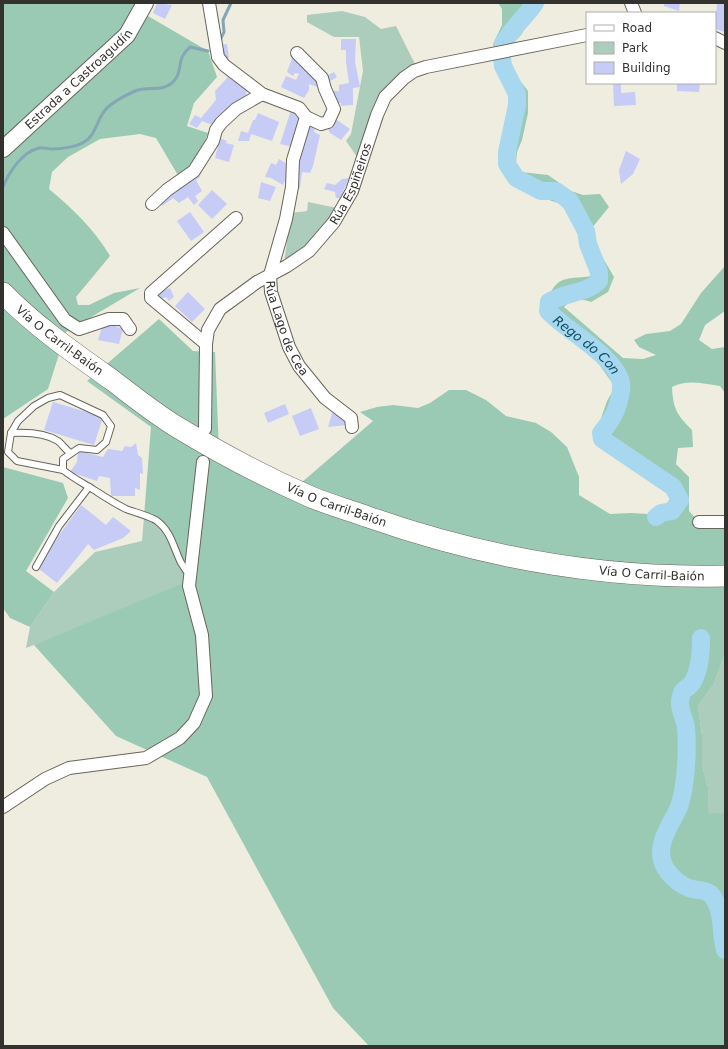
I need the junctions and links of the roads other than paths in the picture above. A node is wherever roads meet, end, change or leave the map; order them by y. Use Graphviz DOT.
graph roads {
  1 [pos="145,3"];
  2 [pos="209,3"];
  3 [pos="586,35"];
  4 [pos="716,38"];
  5 [pos="725,43"];
  6 [pos="297,53"];
  7 [pos="262,94"];
  8 [pos="306,117"];
  9 [pos="3,149"];
  10 [pos="152,204"];
  11 [pos="236,218"];
  12 [pos="3,233"];
  13 [pos="270,276"];
  14 [pos="3,293"];
  15 [pos="130,329"];
  16 [pos="206,344"];
  17 [pos="352,427"];
  18 [pos="205,429"];
  19 [pos="11,433"];
  20 [pos="69,452"];
  21 [pos="203,462"];
  22 [pos="63,470"];
  23 [pos="89,487"];
  24 [pos="699,522"];
  25 [pos="725,522"];
  26 [pos="36,567"];
  27 [pos="190,575"];
  28 [pos="725,576"];
  29 [pos="3,807"];
  1 -- 9 [label="street, Estrada a Castroagudín"];
  2 -- 7 [label="street"];
  3 -- 13 [label="street, Rúa Espiñeiros"];
  4 -- 5 [label="street"];
  6 -- 8 [label="street"];
  7 -- 8 [label="street"];
  7 -- 10 [label="street"];
  8 -- 13 [label="street, Rúa Lago de Cea"];
  11 -- 16 [label="street"];
  12 -- 15 [label="street"];
  13 -- 16 [label="street, Rúa Espiñeiros"];
  13 -- 17 [label="street, Rúa Lago de Cea"];
  14 -- 28 [label="highway, Vía O Carril-Baión"];
  16 -- 18 [label="street, Rúa Espiñeiros"];
  19 -- 20 [label="lane"];
  19 -- 20 [label="lane"];
  19 -- 22 [label="lane"];
  20 -- 22 [label="lane"];
  21 -- 27 [label="street"];
  22 -- 23 [label="lane"];
  23 -- 26 [label="lane"];
  23 -- 27 [label="lane"];
  24 -- 25 [label="street"];
  27 -- 29 [label="street"];
}
